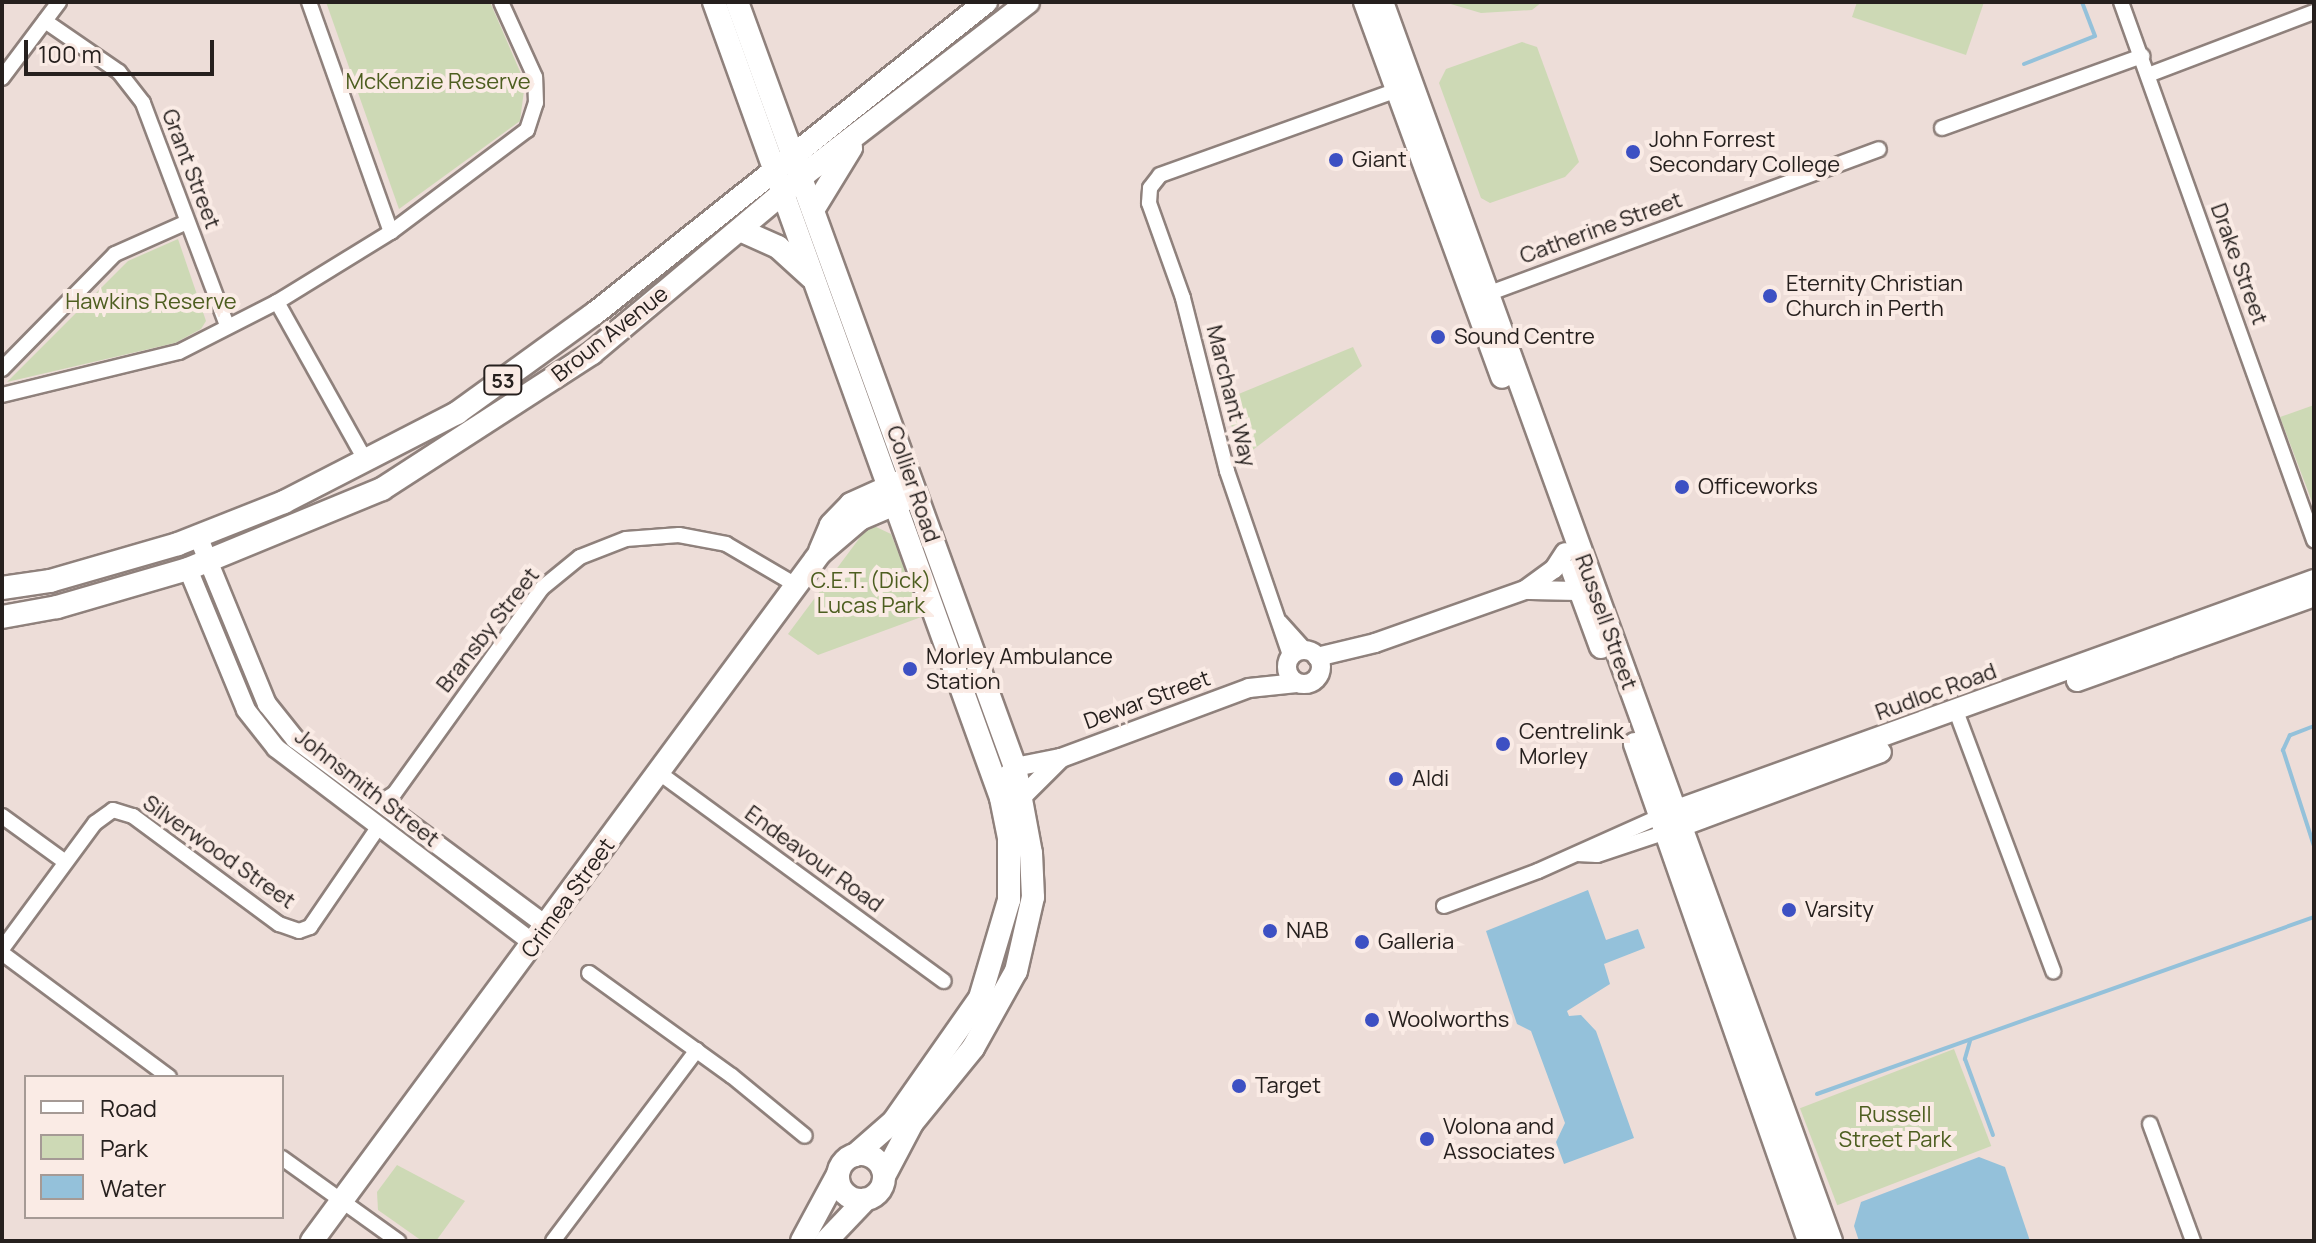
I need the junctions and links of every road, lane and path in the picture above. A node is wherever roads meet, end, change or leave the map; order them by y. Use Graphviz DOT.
graph roads {
  1 [pos="59,2"];
  2 [pos="309,2"];
  3 [pos="501,2"];
  4 [pos="714,2"];
  5 [pos="737,2"];
  6 [pos="986,2"];
  7 [pos="1028,2"];
  8 [pos="1365,2"];
  9 [pos="1382,2"];
  10 [pos="2121,2"];
  11 [pos="2314,12"];
  12 [pos="45,21"];
  13 [pos="2142,56"];
  14 [pos="2148,75"];
  15 [pos="2,78"];
  16 [pos="1404,88"];
  17 [pos="772,99"];
  18 [pos="871,122"];
  19 [pos="1942,128"];
  20 [pos="827,129"];
  21 [pos="1879,149"];
  22 [pos="784,164"];
  23 [pos="793,187"];
  24 [pos="813,210"];
  25 [pos="187,222"];
  26 [pos="740,230"];
  27 [pos="391,232"];
  28 [pos="817,284"];
  29 [pos="1481,296"];
  30 [pos="277,302"];
  31 [pos="227,325"];
  32 [pos="2,369"];
  33 [pos="2,395"];
  34 [pos="366,461"];
  35 [pos="915,486"];
  36 [pos="891,496"];
  37 [pos="188,540"];
  38 [pos="2314,540"];
  39 [pos="1574,561"];
  40 [pos="197,565"];
  41 [pos="2314,580"];
  42 [pos="796,585"];
  43 [pos="2,588"];
  44 [pos="1525,590"];
  45 [pos="1580,591"];
  46 [pos="2314,596"];
  47 [pos="2,617"];
  48 [pos="1305,660"];
  49 [pos="1249,688"];
  50 [pos="1958,717"];
  51 [pos="1061,758"];
  52 [pos="1015,767"];
  53 [pos="658,772"];
  54 [pos="1012,797"];
  55 [pos="381,802"];
  56 [pos="2,816"];
  57 [pos="1670,821"];
  58 [pos="377,829"];
  59 [pos="64,861"];
  60 [pos="1444,906"];
  61 [pos="541,935"];
  62 [pos="2,951"];
  63 [pos="2053,971"];
  64 [pos="589,973"];
  65 [pos="944,981"];
  66 [pos="1760,1046"];
  67 [pos="697,1050"];
  68 [pos="151,1064"];
  69 [pos="1745,1068"];
  70 [pos="143,1075"];
  71 [pos="166,1075"];
  72 [pos="2150,1124"];
  73 [pos="805,1136"];
  74 [pos="855,1155"];
  75 [pos="284,1159"];
  76 [pos="837,1176"];
  77 [pos="884,1176"];
  78 [pos="865,1200"];
  79 [pos="343,1202"];
  80 [pos="312,1241"];
  81 [pos="398,1241"];
  82 [pos="553,1241"];
  83 [pos="802,1241"];
  84 [pos="826,1241"];
  85 [pos="1809,1241"];
  86 [pos="1831,1241"];
  87 [pos="2193,1241"];
  1 -- 12 [label="street"];
  2 -- 27 [label="street"];
  3 -- 27 [label="street"];
  4 -- 22 [label="main road, Collier Road"];
  5 -- 17 [label="main road, Collier Road"];
  6 -- 20 [label="main road, Broun Avenue / 53"];
  7 -- 18 [label="main road, Broun Avenue / 53"];
  8 -- 16 [label="main road, Russell Street"];
  9 -- 16 [label="main road, Russell Street"];
  10 -- 13 [label="street, Drake Street"];
  11 -- 14 [label="street"];
  12 -- 15 [label="street"];
  12 -- 25 [label="street, Grant Street"];
  13 -- 14 [label="street, Drake Street"];
  13 -- 19 [label="street"];
  14 -- 38 [label="street, Drake Street"];
  16 -- 29 [label="main road, Russell Street"];
  16 -- 48 [label="street, Marchant Way"];
  17 -- 20 [label="main road"];
  17 -- 22 [label="main road, Collier Road"];
  18 -- 23 [label="main road, Broun Avenue / 53"];
  18 -- 24 [label="main road"];
  20 -- 22 [label="main road, Broun Avenue / 53"];
  21 -- 29 [label="street, Catherine Street"];
  22 -- 23 [label="main road, Collier Road"];
  22 -- 34 [label="main road, Broun Avenue / 53"];
  23 -- 24 [label="main road, Collier Road"];
  23 -- 26 [label="main road, Broun Avenue / 53"];
  23 -- 28 [label="main road, Collier Road"];
  24 -- 35 [label="main road, Collier Road"];
  25 -- 31 [label="street, Grant Street"];
  25 -- 32 [label="street"];
  26 -- 28 [label="main road"];
  26 -- 40 [label="main road, Broun Avenue / 53"];
  27 -- 30 [label="street"];
  28 -- 36 [label="main road, Collier Road"];
  29 -- 39 [label="main road, Russell Street"];
  30 -- 31 [label="street"];
  30 -- 34 [label="street"];
  31 -- 33 [label="street"];
  34 -- 37 [label="main road, Broun Avenue / 53"];
  35 -- 36 [label="main road, Crimea Street"];
  35 -- 52 [label="main road, Collier Road"];
  36 -- 42 [label="main road, Crimea Street"];
  36 -- 54 [label="main road, Collier Road"];
  37 -- 40 [label="street, Johnsmith Street"];
  37 -- 43 [label="main road, Broun Avenue / 53"];
  39 -- 44 [label="street, Dewar Street"];
  39 -- 45 [label="main road, Russell Street"];
  39 -- 57 [label="main road, Russell Street"];
  40 -- 47 [label="main road, Broun Avenue / 53"];
  40 -- 55 [label="street, Johnsmith Street"];
  40 -- 58 [label="street, Johnsmith Street"];
  41 -- 50 [label="main road, Rudloc Road"];
  42 -- 53 [label="main road, Crimea Street"];
  42 -- 55 [label="street, Bransby Street"];
  44 -- 45 [label="street, Dewar Street"];
  44 -- 48 [label="street, Dewar Street"];
  45 -- 57 [label="main road, Russell Street"];
  46 -- 50 [label="main road, Rudloc Road"];
  48 -- 49 [label="street, Dewar Street"];
  48 -- 49 [label="street, Dewar Street"];
  49 -- 51 [label="street, Dewar Street"];
  50 -- 57 [label="main road, Rudloc Road"];
  50 -- 63 [label="street"];
  51 -- 52 [label="street, Dewar Street"];
  51 -- 54 [label="street, Dewar Street"];
  52 -- 54 [label="main road, Collier Road"];
  53 -- 61 [label="main road, Crimea Street"];
  53 -- 65 [label="street, Endeavour Road"];
  54 -- 74 [label="main road, Collier Road"];
  54 -- 77 [label="main road, Collier Road"];
  55 -- 61 [label="street, Johnsmith Street"];
  56 -- 59 [label="street"];
  57 -- 60 [label="street, Rudloc Road"];
  57 -- 66 [label="main road, Russell Street"];
  57 -- 69 [label="main road, Russell Street"];
  58 -- 59 [label="street, Silverwood Street"];
  58 -- 61 [label="street, Johnsmith Street"];
  59 -- 62 [label="street, Silverwood Street"];
  61 -- 79 [label="main road, Crimea Street"];
  62 -- 68 [label="street"];
  64 -- 67 [label="street"];
  66 -- 69 [label="main road"];
  66 -- 86 [label="main road, Russell Street"];
  67 -- 73 [label="street"];
  67 -- 82 [label="street"];
  68 -- 70 [label="street"];
  68 -- 71 [label="street"];
  69 -- 85 [label="main road, Russell Street"];
  72 -- 87 [label="street"];
  74 -- 76 [label="main road"];
  74 -- 77 [label="main road"];
  75 -- 79 [label="street"];
  76 -- 78 [label="main road"];
  76 -- 83 [label="main road"];
  77 -- 78 [label="main road"];
  78 -- 84 [label="main road"];
  79 -- 80 [label="main road, Crimea Street"];
  79 -- 81 [label="street"];
}
